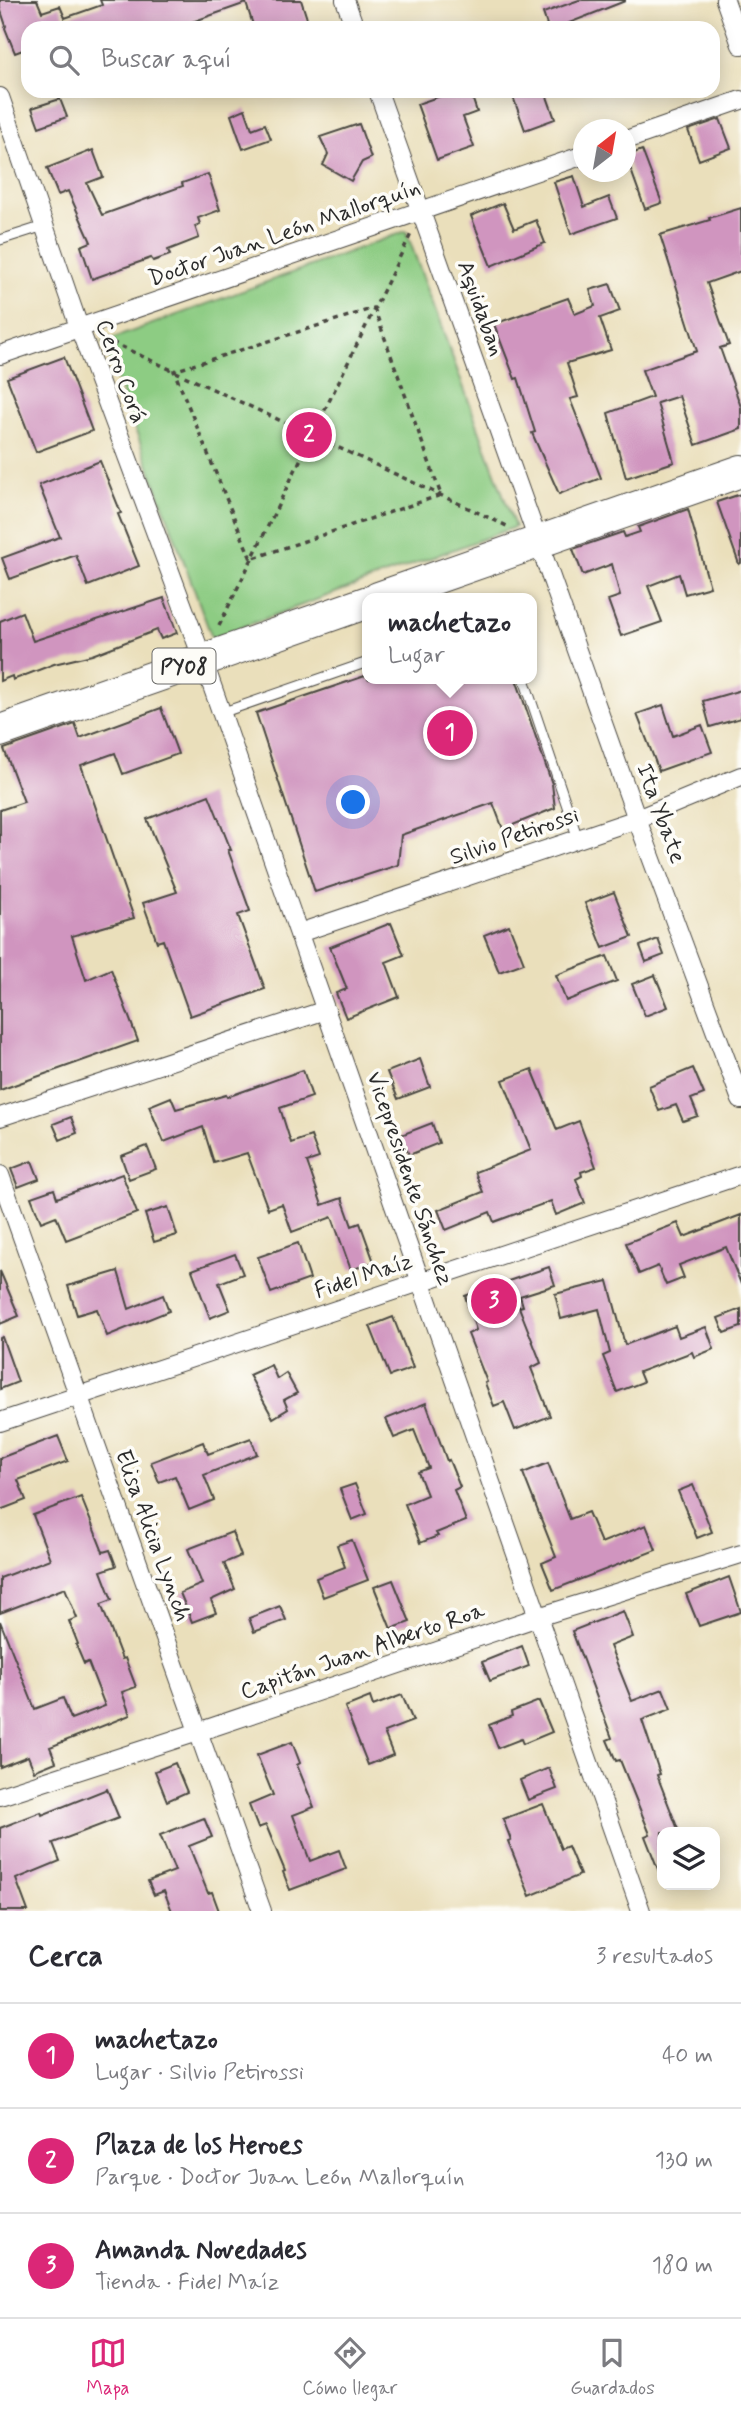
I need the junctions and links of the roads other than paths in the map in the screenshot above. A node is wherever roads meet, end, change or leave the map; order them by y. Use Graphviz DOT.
graph roads {
  1 [pos="345,0"];
  2 [pos="725,0"];
  3 [pos="352,21"];
  4 [pos="741,45"];
  5 [pos="0,97"];
  6 [pos="380,98"];
  7 [pos="741,100"];
  8 [pos="636,136"];
  9 [pos="573,159"];
  10 [pos="421,212"];
  11 [pos="44,226"];
  12 [pos="0,240"];
  13 [pos="79,327"];
  14 [pos="0,355"];
  15 [pos="741,471"];
  16 [pos="540,541"];
  17 [pos="391,593"];
  18 [pos="362,604"];
  19 [pos="202,660"];
  20 [pos="362,664"];
  21 [pos="526,684"];
  22 [pos="221,713"];
  23 [pos="0,731"];
  24 [pos="741,776"];
  25 [pos="637,819"];
  26 [pos="578,839"];
  27 [pos="299,933"];
  28 [pos="326,1010"];
  29 [pos="741,1100"];
  30 [pos="0,1117"];
  31 [pos="0,1175"];
  32 [pos="741,1175"];
  33 [pos="422,1282"];
  34 [pos="78,1395"];
  35 [pos="0,1422"];
  36 [pos="741,1554"];
  37 [pos="538,1617"];
  38 [pos="198,1732"];
  39 [pos="0,1796"];
  40 [pos="262,1911"];
  41 [pos="641,1911"];
  1 -- 3 [label="street"];
  2 -- 4 [label="street"];
  5 -- 11 [label="street, Cerro Corá"];
  6 -- 10 [label="street, Aquidaban"];
  7 -- 8 [label="street"];
  9 -- 10 [label="street, Doctor Juan León Mallorquín"];
  10 -- 13 [label="street, Doctor Juan León Mallorquín"];
  10 -- 16 [label="street, Aquidaban"];
  11 -- 12 [label="lane"];
  11 -- 13 [label="street, Cerro Corá"];
  13 -- 14 [label="street, Doctor Juan León Mallorquín"];
  13 -- 19 [label="street, Cerro Corá"];
  15 -- 16 [label="highway"];
  16 -- 17 [label="highway"];
  16 -- 25 [label="street, Ita Ybate"];
  18 -- 19 [label="highway, PY08"];
  19 -- 22 [label="street, Vicepresidente Sánchez"];
  19 -- 23 [label="highway, PY08"];
  20 -- 22 [label="lane"];
  21 -- 26 [label="lane"];
  22 -- 27 [label="street, Vicepresidente Sánchez"];
  24 -- 25 [label="street, Silvio Petirossi"];
  25 -- 26 [label="street, Silvio Petirossi"];
  25 -- 29 [label="street, Ita Ybate"];
  26 -- 27 [label="street, Silvio Petirossi"];
  27 -- 28 [label="street, Vicepresidente Sánchez"];
  28 -- 30 [label="street"];
  28 -- 33 [label="street, Vicepresidente Sánchez"];
  31 -- 34 [label="street, Elisa Alicia Lynch"];
  32 -- 33 [label="street, Fidel Maíz"];
  33 -- 34 [label="street, Fidel Maíz"];
  33 -- 37 [label="street, Vicepresidente Sánchez"];
  34 -- 35 [label="street, Fidel Maíz"];
  34 -- 38 [label="street, Elisa Alicia Lynch"];
  36 -- 37 [label="street, Capitán Juan Alberto Roa"];
  37 -- 38 [label="street, Capitán Juan Alberto Roa"];
  37 -- 41 [label="street, Vicepresidente Sánchez"];
  38 -- 39 [label="street, Capitán Juan Alberto Roa"];
  38 -- 40 [label="street, Elisa Alicia Lynch"];
}
